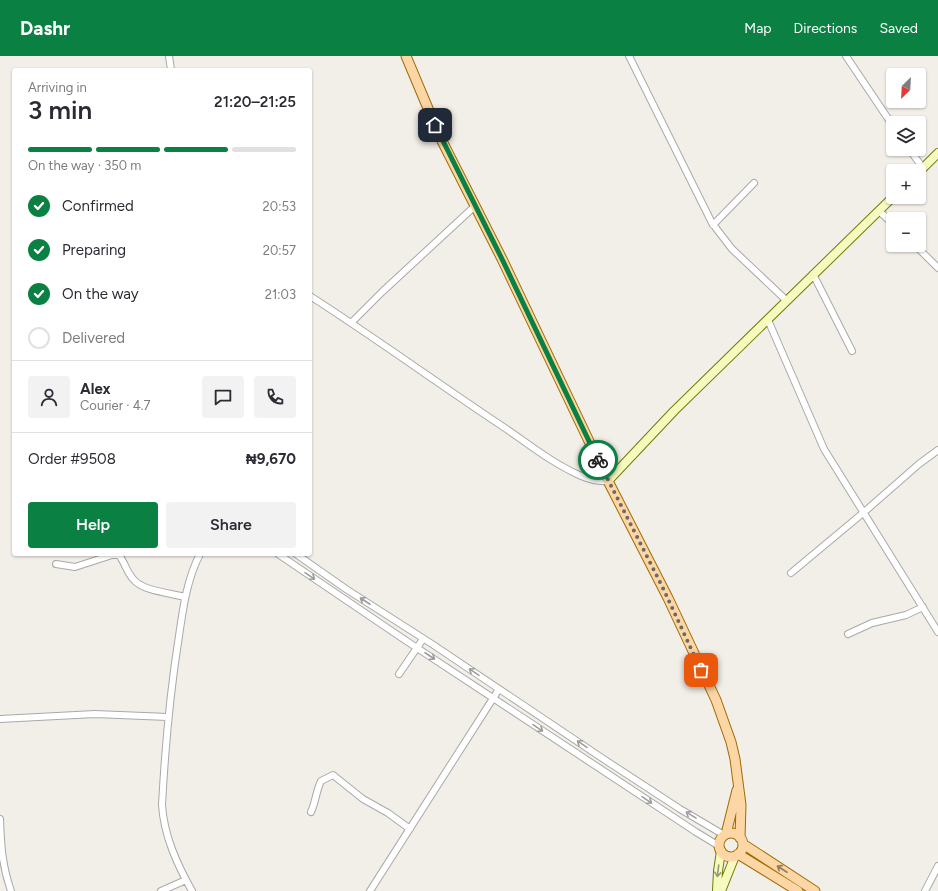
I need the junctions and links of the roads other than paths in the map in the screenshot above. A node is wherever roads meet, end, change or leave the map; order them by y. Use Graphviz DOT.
graph roads {
  1 [pos="169,56"];
  2 [pos="406,56"];
  3 [pos="629,56"];
  4 [pos="846,56"];
  5 [pos="171,68"];
  6 [pos="886,116"];
  7 [pos="938,153"];
  8 [pos="926,165"];
  9 [pos="754,183"];
  10 [pos="886,204"];
  11 [pos="475,206"];
  12 [pos="879,211"];
  13 [pos="886,218"];
  14 [pos="713,225"];
  15 [pos="922,252"];
  16 [pos="938,268"];
  17 [pos="813,274"];
  18 [pos="312,297"];
  19 [pos="786,300"];
  20 [pos="768,320"];
  21 [pos="352,322"];
  22 [pos="852,350"];
  23 [pos="938,450"];
  24 [pos="608,481"];
  25 [pos="863,513"];
  26 [pos="106,556"];
  27 [pos="120,556"];
  28 [pos="199,556"];
  29 [pos="281,556"];
  30 [pos="299,556"];
  31 [pos="56,564"];
  32 [pos="791,573"];
  33 [pos="329,577"];
  34 [pos="324,585"];
  35 [pos="185,597"];
  36 [pos="923,607"];
  37 [pos="938,632"];
  38 [pos="848,634"];
  39 [pos="423,639"];
  40 [pos="418,648"];
  41 [pos="450,656"];
  42 [pos="444,665"];
  43 [pos="400,674"];
  44 [pos="499,689"];
  45 [pos="493,698"];
  46 [pos="168,717"];
  47 [pos="0,719"];
  48 [pos="739,785"];
  49 [pos="311,812"];
  50 [pos="0,819"];
  51 [pos="410,829"];
  52 [pos="725,835"];
  53 [pos="742,841"];
  54 [pos="720,849"];
  55 [pos="1,852"];
  56 [pos="737,855"];
  57 [pos="938,866"];
  58 [pos="186,880"];
  59 [pos="11,891"];
  60 [pos="161,891"];
  61 [pos="192,891"];
  62 [pos="370,891"];
  63 [pos="717,891"];
  64 [pos="721,891"];
  65 [pos="798,891"];
  66 [pos="815,891"];
  67 [pos="925,891"];
  1 -- 5 [label="street"];
  2 -- 11 [label="main road"];
  3 -- 14 [label="street"];
  4 -- 6 [label="street"];
  7 -- 8 [label="street"];
  9 -- 14 [label="street"];
  10 -- 12 [label="street"];
  11 -- 21 [label="street"];
  11 -- 24 [label="main road"];
  12 -- 13 [label="street"];
  12 -- 17 [label="street"];
  14 -- 19 [label="street"];
  15 -- 16 [label="street"];
  17 -- 19 [label="street"];
  17 -- 22 [label="street"];
  18 -- 21 [label="street"];
  19 -- 20 [label="street"];
  20 -- 24 [label="street"];
  20 -- 25 [label="street"];
  21 -- 24 [label="street"];
  23 -- 25 [label="street"];
  24 -- 48 [label="main road"];
  25 -- 32 [label="street"];
  25 -- 36 [label="street"];
  26 -- 31 [label="street"];
  27 -- 35 [label="street"];
  28 -- 35 [label="street"];
  29 -- 34 [label="street, one-way"];
  30 -- 33 [label="street"];
  33 -- 34 [label="street"];
  39 -- 33 [label="street, one-way"];
  34 -- 40 [label="street"];
  35 -- 46 [label="street"];
  36 -- 37 [label="street"];
  36 -- 38 [label="street"];
  39 -- 40 [label="street"];
  39 -- 41 [label="street"];
  40 -- 42 [label="street, one-way"];
  40 -- 43 [label="street"];
  41 -- 42 [label="street"];
  44 -- 41 [label="street, one-way"];
  42 -- 45 [label="street"];
  44 -- 45 [label="street"];
  52 -- 44 [label="street, one-way"];
  45 -- 51 [label="street"];
  45 -- 54 [label="street, one-way"];
  46 -- 47 [label="street"];
  46 -- 58 [label="street"];
  48 -- 52 [label="main road"];
  48 -- 53 [label="main road"];
  49 -- 51 [label="street"];
  50 -- 55 [label="street"];
  51 -- 62 [label="street"];
  52 -- 53 [label="main road"];
  52 -- 54 [label="main road"];
  53 -- 56 [label="main road"];
  66 -- 53 [label="main road, one-way"];
  54 -- 56 [label="main road"];
  54 -- 63 [label="street, one-way"];
  55 -- 59 [label="street"];
  56 -- 64 [label="street"];
  56 -- 65 [label="main road"];
  57 -- 67 [label="street"];
  58 -- 60 [label="street"];
  58 -- 61 [label="street"];
}
